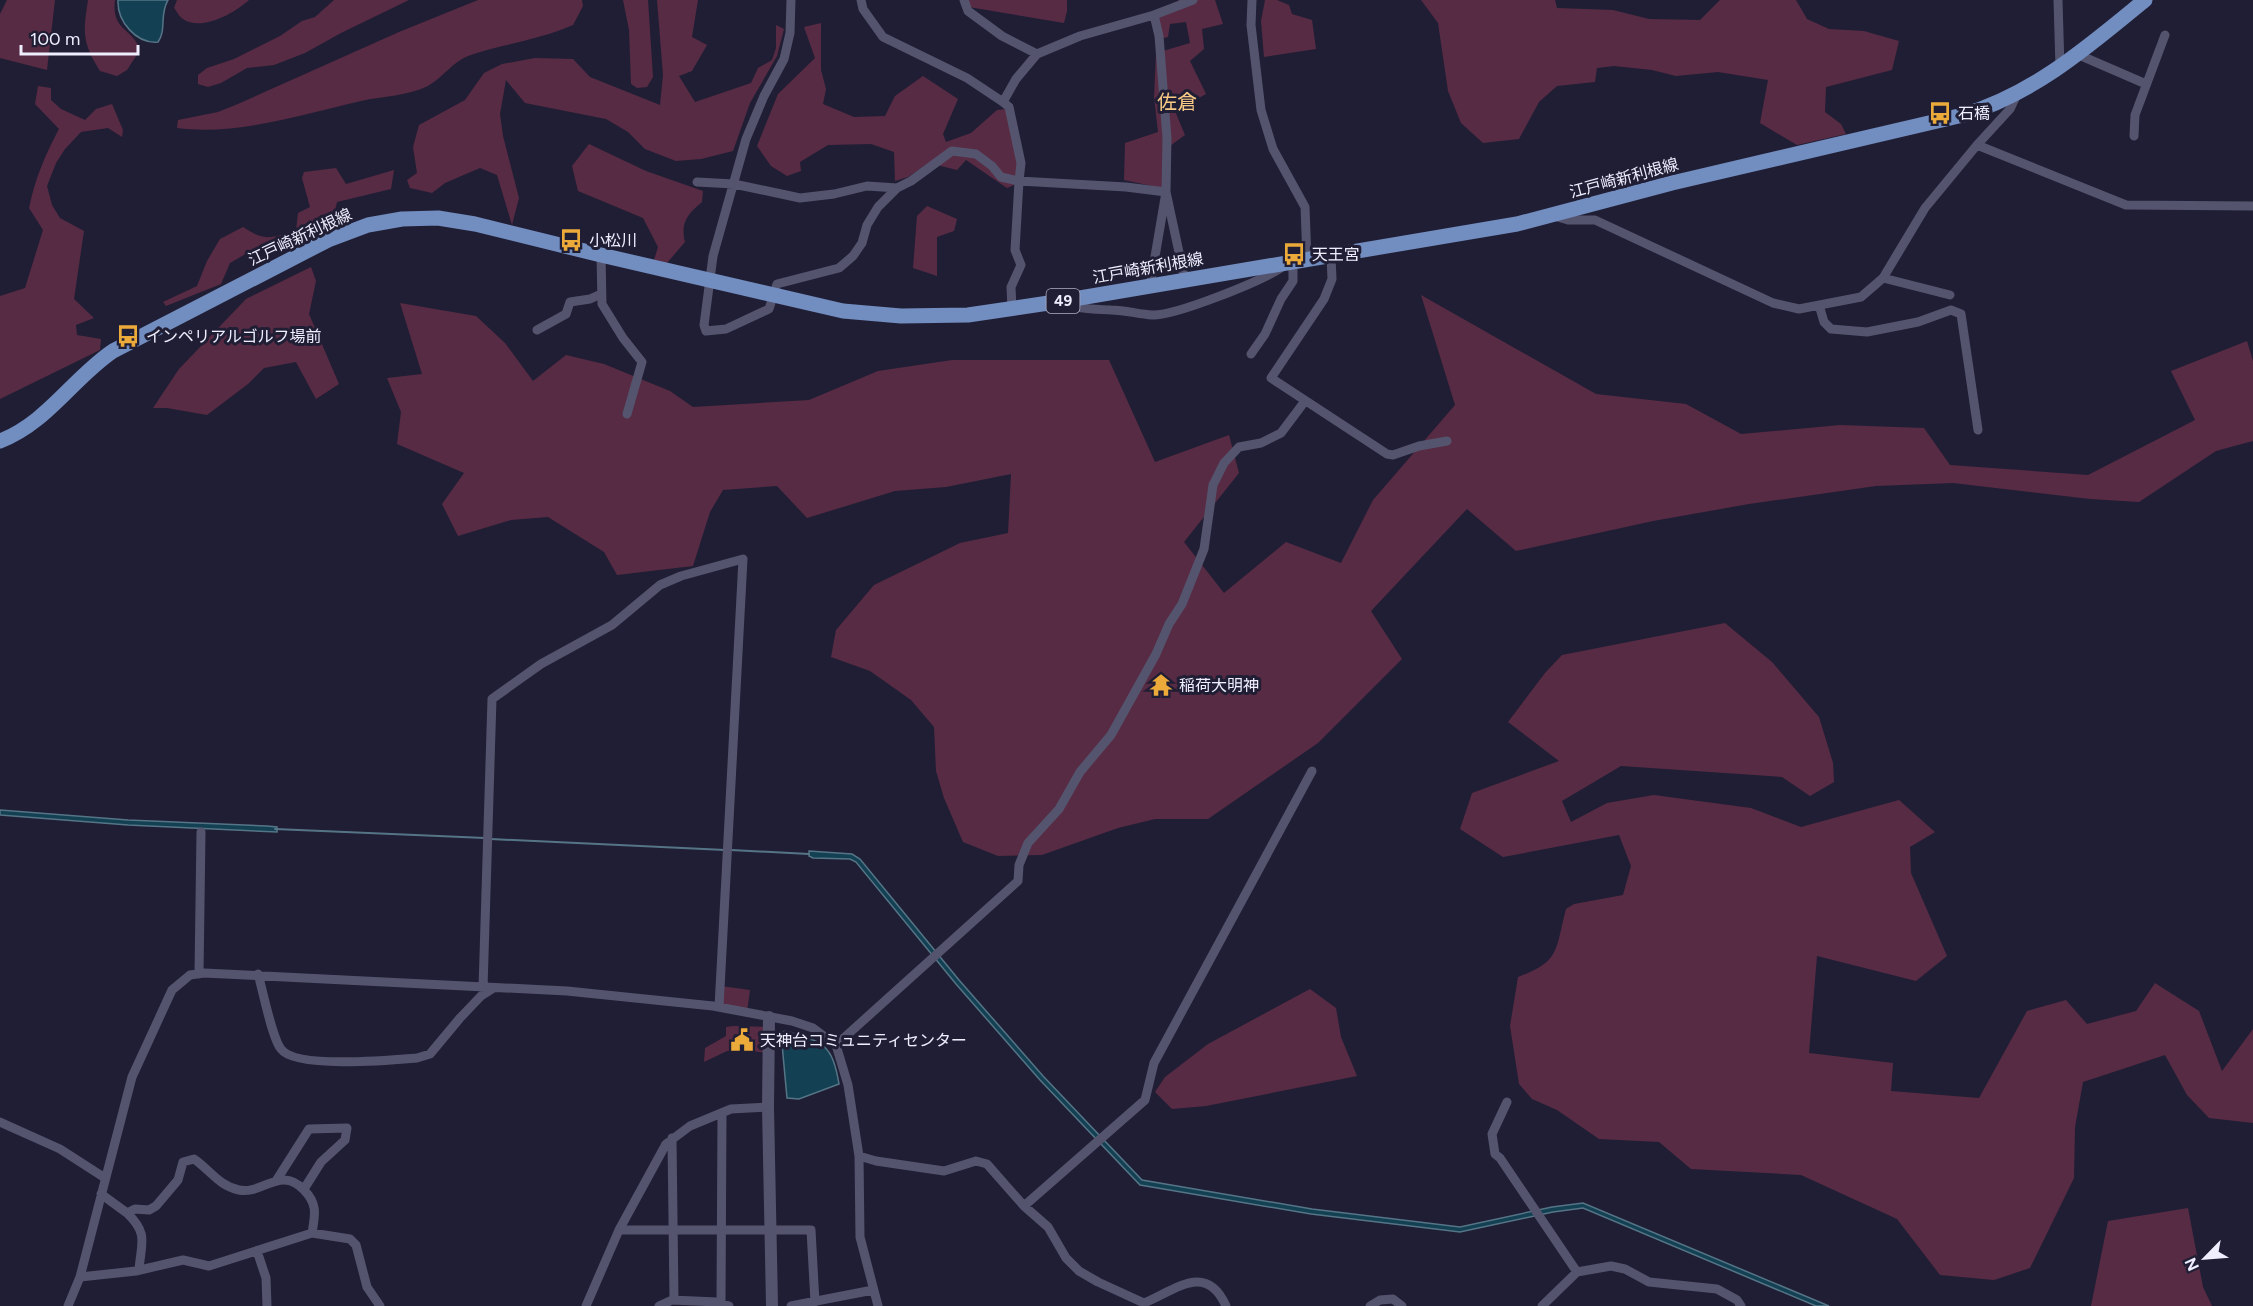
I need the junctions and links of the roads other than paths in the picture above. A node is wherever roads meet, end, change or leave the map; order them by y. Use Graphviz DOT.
graph roads {
  1 [pos="791,0"];
  2 [pos="861,0"];
  3 [pos="964,0"];
  4 [pos="1193,0"];
  5 [pos="1252,0"];
  6 [pos="2058,0"];
  7 [pos="2145,0"];
  8 [pos="1154,15"];
  9 [pos="2165,35"];
  10 [pos="1037,54"];
  11 [pos="2079,55"];
  12 [pos="2060,68"];
  13 [pos="2146,84"];
  14 [pos="2018,92"];
  15 [pos="1003,102"];
  16 [pos="2133,136"];
  17 [pos="1977,145"];
  18 [pos="1019,181"];
  19 [pos="697,182"];
  20 [pos="734,184"];
  21 [pos="897,188"];
  22 [pos="1166,192"];
  23 [pos="2253,206"];
  24 [pos="1551,216"];
  25 [pos="601,255"];
  26 [pos="1332,256"];
  27 [pos="1296,262"];
  28 [pos="1883,278"];
  29 [pos="710,279"];
  30 [pos="1185,280"];
  31 [pos="1150,286"];
  32 [pos="601,294"];
  33 [pos="774,295"];
  34 [pos="1950,296"];
  35 [pos="1062,301"];
  36 [pos="1819,306"];
  37 [pos="1012,309"];
  38 [pos="537,330"];
  39 [pos="1251,354"];
  40 [pos="1305,401"];
  41 [pos="627,414"];
  42 [pos="1978,430"];
  43 [pos="0,441"];
  44 [pos="1447,441"];
  45 [pos="1312,771"];
  46 [pos="201,832"];
  47 [pos="199,974"];
  48 [pos="258,974"];
  49 [pos="488,988"];
  50 [pos="719,1007"];
  51 [pos="769,1017"];
  52 [pos="836,1045"];
  53 [pos="1507,1102"];
  54 [pos="768,1107"];
  55 [pos="722,1113"];
  56 [pos="0,1122"];
  57 [pos="672,1138"];
  58 [pos="859,1156"];
  59 [pos="105,1178"];
  60 [pos="276,1181"];
  61 [pos="304,1189"];
  62 [pos="101,1194"];
  63 [pos="1024,1206"];
  64 [pos="127,1213"];
  65 [pos="619,1230"];
  66 [pos="674,1230"];
  67 [pos="721,1230"];
  68 [pos="770,1230"];
  69 [pos="312,1233"];
  70 [pos="257,1251"];
  71 [pos="138,1270"];
  72 [pos="1577,1272"];
  73 [pos="80,1278"];
  74 [pos="873,1290"];
  75 [pos="674,1300"];
  76 [pos="815,1302"];
  77 [pos="725,1305"];
  78 [pos="68,1306"];
  79 [pos="267,1306"];
  80 [pos="380,1306"];
  81 [pos="586,1306"];
  82 [pos="659,1306"];
  83 [pos="772,1306"];
  84 [pos="790,1306"];
  85 [pos="878,1306"];
  86 [pos="1226,1306"];
  87 [pos="1370,1306"];
  88 [pos="1402,1306"];
  89 [pos="1542,1306"];
  90 [pos="1741,1306"];
  1 -- 20 [label="street"];
  2 -- 15 [label="street"];
  3 -- 10 [label="street"];
  4 -- 8 [label="street"];
  5 -- 27 [label="street"];
  6 -- 12 [label="street"];
  7 -- 11 [label="main road, 江戸崎新利根線 / 49"];
  8 -- 10 [label="street"];
  8 -- 22 [label="street"];
  9 -- 13 [label="street"];
  10 -- 15 [label="street"];
  11 -- 12 [label="main road, 江戸崎新利根線 / 49"];
  11 -- 13 [label="street"];
  12 -- 14 [label="main road, 江戸崎新利根線 / 49"];
  13 -- 16 [label="street"];
  14 -- 17 [label="street"];
  14 -- 24 [label="main road, 江戸崎新利根線 / 49"];
  15 -- 18 [label="street"];
  17 -- 23 [label="street"];
  17 -- 28 [label="street"];
  18 -- 21 [label="street"];
  18 -- 22 [label="street"];
  18 -- 37 [label="street"];
  19 -- 20 [label="street"];
  20 -- 21 [label="street"];
  20 -- 29 [label="street"];
  21 -- 33 [label="street"];
  22 -- 30 [label="street"];
  22 -- 31 [label="street"];
  24 -- 26 [label="main road, 江戸崎新利根線 / 49"];
  24 -- 36 [label="street"];
  25 -- 29 [label="main road, 江戸崎新利根線 / 49"];
  25 -- 32 [label="street"];
  25 -- 43 [label="main road, 江戸崎新利根線 / 49"];
  26 -- 27 [label="main road, 江戸崎新利根線 / 49"];
  26 -- 40 [label="street"];
  27 -- 30 [label="main road, 江戸崎新利根線 / 49"];
  27 -- 35 [label="street"];
  27 -- 39 [label="street"];
  28 -- 34 [label="street"];
  28 -- 36 [label="street"];
  29 -- 33 [label="main road, 江戸崎新利根線 / 49"];
  29 -- 33 [label="street"];
  30 -- 31 [label="main road, 江戸崎新利根線 / 49"];
  31 -- 35 [label="main road, 江戸崎新利根線 / 49"];
  32 -- 38 [label="street"];
  32 -- 41 [label="street"];
  33 -- 37 [label="main road, 江戸崎新利根線 / 49"];
  35 -- 37 [label="main road, 江戸崎新利根線 / 49"];
  36 -- 42 [label="street"];
  40 -- 44 [label="street"];
  40 -- 52 [label="street"];
  45 -- 63 [label="street"];
  46 -- 47 [label="street"];
  47 -- 48 [label="street"];
  47 -- 59 [label="street"];
  48 -- 49 [label="street"];
  48 -- 49 [label="street"];
  49 -- 50 [label="street"];
  49 -- 50 [label="street"];
  50 -- 51 [label="street"];
  51 -- 52 [label="street"];
  51 -- 54 [label="street"];
  52 -- 58 [label="street"];
  53 -- 72 [label="street"];
  54 -- 55 [label="street"];
  54 -- 68 [label="street"];
  55 -- 57 [label="street"];
  55 -- 67 [label="street"];
  56 -- 59 [label="street"];
  57 -- 65 [label="street"];
  57 -- 66 [label="street"];
  58 -- 63 [label="street"];
  58 -- 74 [label="street"];
  59 -- 62 [label="street"];
  60 -- 61 [label="street"];
  60 -- 61 [label="street"];
  60 -- 64 [label="street"];
  61 -- 69 [label="street"];
  62 -- 64 [label="street"];
  62 -- 73 [label="street"];
  63 -- 86 [label="street"];
  64 -- 71 [label="street"];
  65 -- 66 [label="street"];
  65 -- 81 [label="street"];
  66 -- 67 [label="street"];
  66 -- 75 [label="street"];
  67 -- 68 [label="street"];
  67 -- 77 [label="street"];
  68 -- 76 [label="street"];
  68 -- 83 [label="street"];
  69 -- 70 [label="street"];
  69 -- 80 [label="street"];
  70 -- 71 [label="street"];
  70 -- 79 [label="street"];
  71 -- 73 [label="street"];
  72 -- 89 [label="street"];
  72 -- 90 [label="street"];
  73 -- 78 [label="street"];
  74 -- 76 [label="street"];
  74 -- 85 [label="street"];
  75 -- 77 [label="street"];
  75 -- 82 [label="street"];
  76 -- 84 [label="street"];
  87 -- 88 [label="street"];
}
